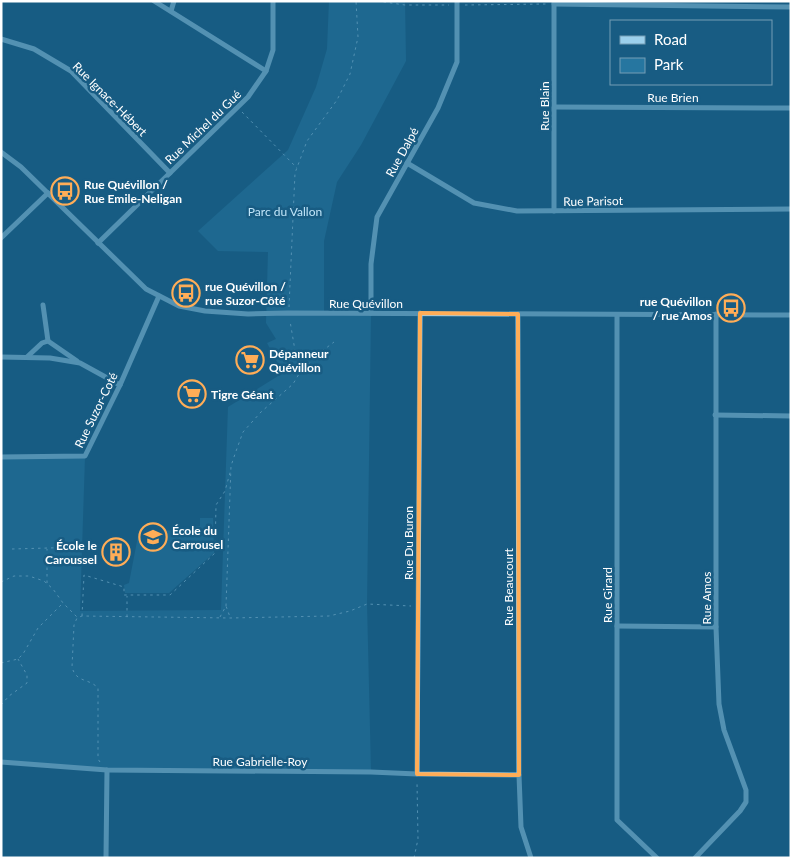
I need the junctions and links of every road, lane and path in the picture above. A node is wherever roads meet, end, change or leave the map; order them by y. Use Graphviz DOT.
graph roads {
  1 [pos="154,1"];
  2 [pos="174,1"];
  3 [pos="273,1"];
  4 [pos="356,1"];
  5 [pos="377,1"];
  6 [pos="554,2"];
  7 [pos="458,3"];
  8 [pos="791,7"];
  9 [pos="171,11"];
  10 [pos="1,39"];
  11 [pos="266,71"];
  12 [pos="554,107"];
  13 [pos="238,108"];
  14 [pos="791,108"];
  15 [pos="1,152"];
  16 [pos="407,163"];
  17 [pos="297,168"];
  18 [pos="170,173"];
  19 [pos="48,193"];
  20 [pos="791,209"];
  21 [pos="554,211"];
  22 [pos="1,238"];
  23 [pos="98,243"];
  24 [pos="159,296"];
  25 [pos="43,305"];
  26 [pos="288,313"];
  27 [pos="371,313"];
  28 [pos="420,314"];
  29 [pos="518,314"];
  30 [pos="716,314"];
  31 [pos="617,315"];
  32 [pos="791,315"];
  33 [pos="48,341"];
  34 [pos="334,342"];
  35 [pos="27,357"];
  36 [pos="1,358"];
  37 [pos="80,362"];
  38 [pos="299,374"];
  39 [pos="120,385"];
  40 [pos="716,415"];
  41 [pos="791,416"];
  42 [pos="1,457"];
  43 [pos="232,466"];
  44 [pos="85,547"];
  45 [pos="12,549"];
  46 [pos="47,549"];
  47 [pos="1,582"];
  48 [pos="47,584"];
  49 [pos="128,595"];
  50 [pos="63,603"];
  51 [pos="226,606"];
  52 [pos="418,606"];
  53 [pos="82,616"];
  54 [pos="127,617"];
  55 [pos="77,618"];
  56 [pos="220,618"];
  57 [pos="230,618"];
  58 [pos="617,626"];
  59 [pos="716,627"];
  60 [pos="18,658"];
  61 [pos="1,663"];
  62 [pos="1,705"];
  63 [pos="1,762"];
  64 [pos="107,770"];
  65 [pos="416,774"];
  66 [pos="519,775"];
  67 [pos="106,858"];
  68 [pos="414,858"];
  69 [pos="531,858"];
  70 [pos="656,858"];
  71 [pos="695,858"];
  1 -- 9 [label="street"];
  2 -- 9 [label="street"];
  3 -- 11 [label="street, Rue Michel du Gué"];
  4 -- 17 [label="path"];
  5 -- 7 [label="path"];
  6 -- 7 [label="path"];
  6 -- 8 [label="street"];
  6 -- 12 [label="street, Rue Blain"];
  7 -- 16 [label="street, Rue Dalpé"];
  9 -- 11 [label="street"];
  10 -- 18 [label="street, Rue Ignace-Hébert"];
  11 -- 13 [label="street, Rue Michel du Gué"];
  12 -- 14 [label="street, Rue Brien"];
  12 -- 21 [label="street, Rue Blain"];
  13 -- 17 [label="path"];
  13 -- 18 [label="street, Rue Michel du Gué"];
  15 -- 19 [label="street, Rue Quévillon"];
  16 -- 21 [label="street, Rue Parisot"];
  16 -- 27 [label="street, Rue Dalpé"];
  17 -- 26 [label="path"];
  18 -- 23 [label="street, Rue Michel du Gué"];
  19 -- 22 [label="street"];
  19 -- 23 [label="street, Rue Quévillon"];
  20 -- 21 [label="street, Rue Parisot"];
  23 -- 24 [label="street, Rue Quévillon"];
  24 -- 26 [label="street, Rue Quévillon"];
  24 -- 39 [label="street, Rue Suzor-Coté"];
  25 -- 33 [label="street"];
  26 -- 27 [label="street, Rue Quévillon"];
  26 -- 38 [label="path"];
  27 -- 28 [label="street, Rue Quévillon"];
  28 -- 29 [label="street, Rue Quévillon"];
  28 -- 52 [label="street, Rue Du Buron"];
  29 -- 31 [label="street, Rue Quévillon"];
  29 -- 66 [label="street, Rue Beaucourt"];
  30 -- 31 [label="street, Rue Quévillon"];
  30 -- 32 [label="street, Rue Quévillon"];
  30 -- 40 [label="street, Rue Amos"];
  31 -- 58 [label="street, Rue Girard"];
  33 -- 35 [label="street"];
  33 -- 37 [label="street"];
  34 -- 38 [label="path"];
  35 -- 36 [label="street"];
  35 -- 37 [label="street"];
  37 -- 39 [label="street"];
  38 -- 43 [label="path"];
  39 -- 42 [label="street, Rue Suzor-Coté"];
  40 -- 41 [label="street"];
  40 -- 59 [label="street, Rue Amos"];
  43 -- 49 [label="path"];
  43 -- 51 [label="path"];
  44 -- 46 [label="path"];
  45 -- 46 [label="path"];
  46 -- 48 [label="path"];
  47 -- 48 [label="path"];
  48 -- 50 [label="path"];
  49 -- 53 [label="path"];
  49 -- 54 [label="path"];
  50 -- 55 [label="path"];
  50 -- 60 [label="path"];
  51 -- 56 [label="path"];
  51 -- 57 [label="path"];
  52 -- 57 [label="path"];
  52 -- 65 [label="street, Rue Du Buron"];
  53 -- 54 [label="path"];
  53 -- 55 [label="path"];
  54 -- 56 [label="path"];
  55 -- 64 [label="path"];
  56 -- 57 [label="path"];
  58 -- 59 [label="street"];
  58 -- 70 [label="street, Rue Girard"];
  59 -- 71 [label="street, Rue Amos"];
  60 -- 61 [label="path"];
  60 -- 62 [label="path"];
  63 -- 64 [label="street, Rue Gabrielle-Roy"];
  64 -- 65 [label="street, Rue Gabrielle-Roy"];
  64 -- 67 [label="street"];
  65 -- 66 [label="street, Rue Gabrielle-Roy"];
  65 -- 68 [label="path"];
  66 -- 69 [label="street, Rue Beaucourt"];
}
